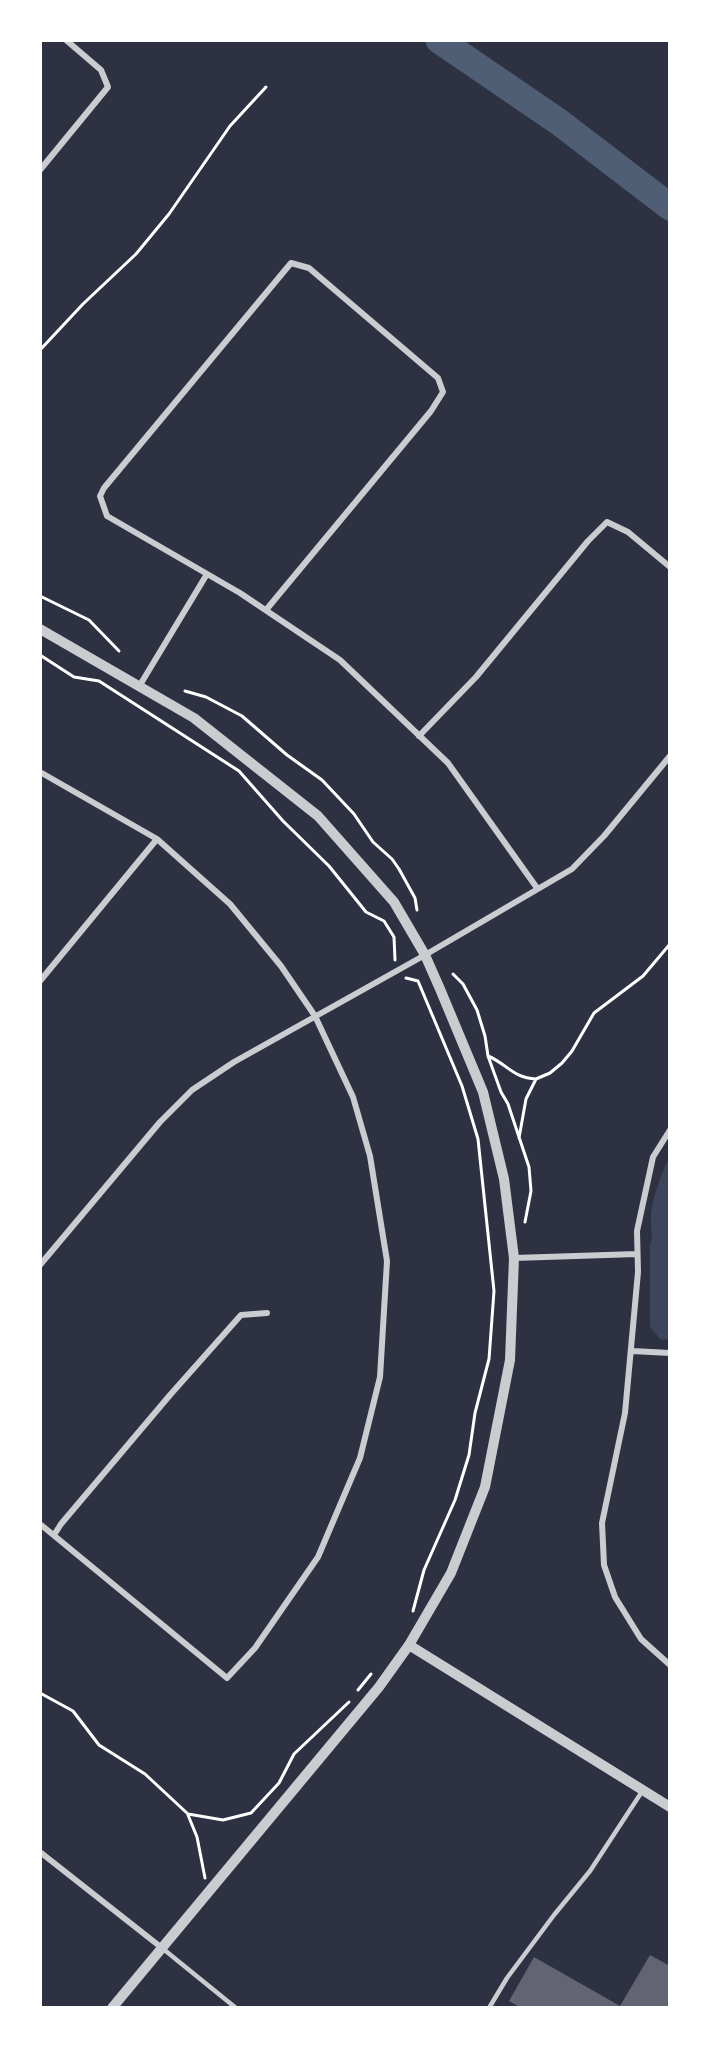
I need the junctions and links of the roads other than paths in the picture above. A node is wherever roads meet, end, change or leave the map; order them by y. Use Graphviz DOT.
graph roads {
  1 [pos="66,40"];
  2 [pos="40,170"];
  3 [pos="669,567"];
  4 [pos="207,574"];
  5 [pos="266,610"];
  6 [pos="40,629"];
  7 [pos="140,686"];
  8 [pos="419,736"];
  9 [pos="669,756"];
  10 [pos="40,772"];
  11 [pos="157,838"];
  12 [pos="537,888"];
  13 [pos="424,955"];
  14 [pos="40,981"];
  15 [pos="315,1017"];
  16 [pos="669,1130"];
  17 [pos="637,1254"];
  18 [pos="514,1258"];
  19 [pos="40,1264"];
  20 [pos="267,1313"];
  21 [pos="632,1351"];
  22 [pos="669,1353"];
  23 [pos="40,1524"];
  24 [pos="54,1535"];
  25 [pos="409,1645"];
  26 [pos="669,1665"];
  27 [pos="643,1790"];
  28 [pos="669,1807"];
  29 [pos="40,1852"];
  30 [pos="162,1948"];
  31 [pos="112,2007"];
  32 [pos="236,2007"];
  33 [pos="489,2007"];
  1 -- 2 [label="street"];
  3 -- 8 [label="street"];
  4 -- 5 [label="street"];
  4 -- 5 [label="street"];
  4 -- 7 [label="street"];
  5 -- 8 [label="street"];
  6 -- 7 [label="street"];
  7 -- 13 [label="street"];
  8 -- 12 [label="street"];
  9 -- 12 [label="street"];
  10 -- 11 [label="street"];
  11 -- 14 [label="street"];
  11 -- 15 [label="street"];
  12 -- 13 [label="street"];
  13 -- 15 [label="street"];
  13 -- 18 [label="street"];
  15 -- 19 [label="street"];
  15 -- 24 [label="street"];
  16 -- 17 [label="street"];
  17 -- 18 [label="street"];
  17 -- 21 [label="street"];
  18 -- 25 [label="street"];
  20 -- 24 [label="street"];
  21 -- 22 [label="street"];
  21 -- 26 [label="street"];
  23 -- 24 [label="street"];
  25 -- 27 [label="street"];
  25 -- 30 [label="street"];
  27 -- 28 [label="street"];
  27 -- 33 [label="lane"];
  29 -- 30 [label="street"];
  30 -- 31 [label="street"];
  30 -- 32 [label="lane"];
}
